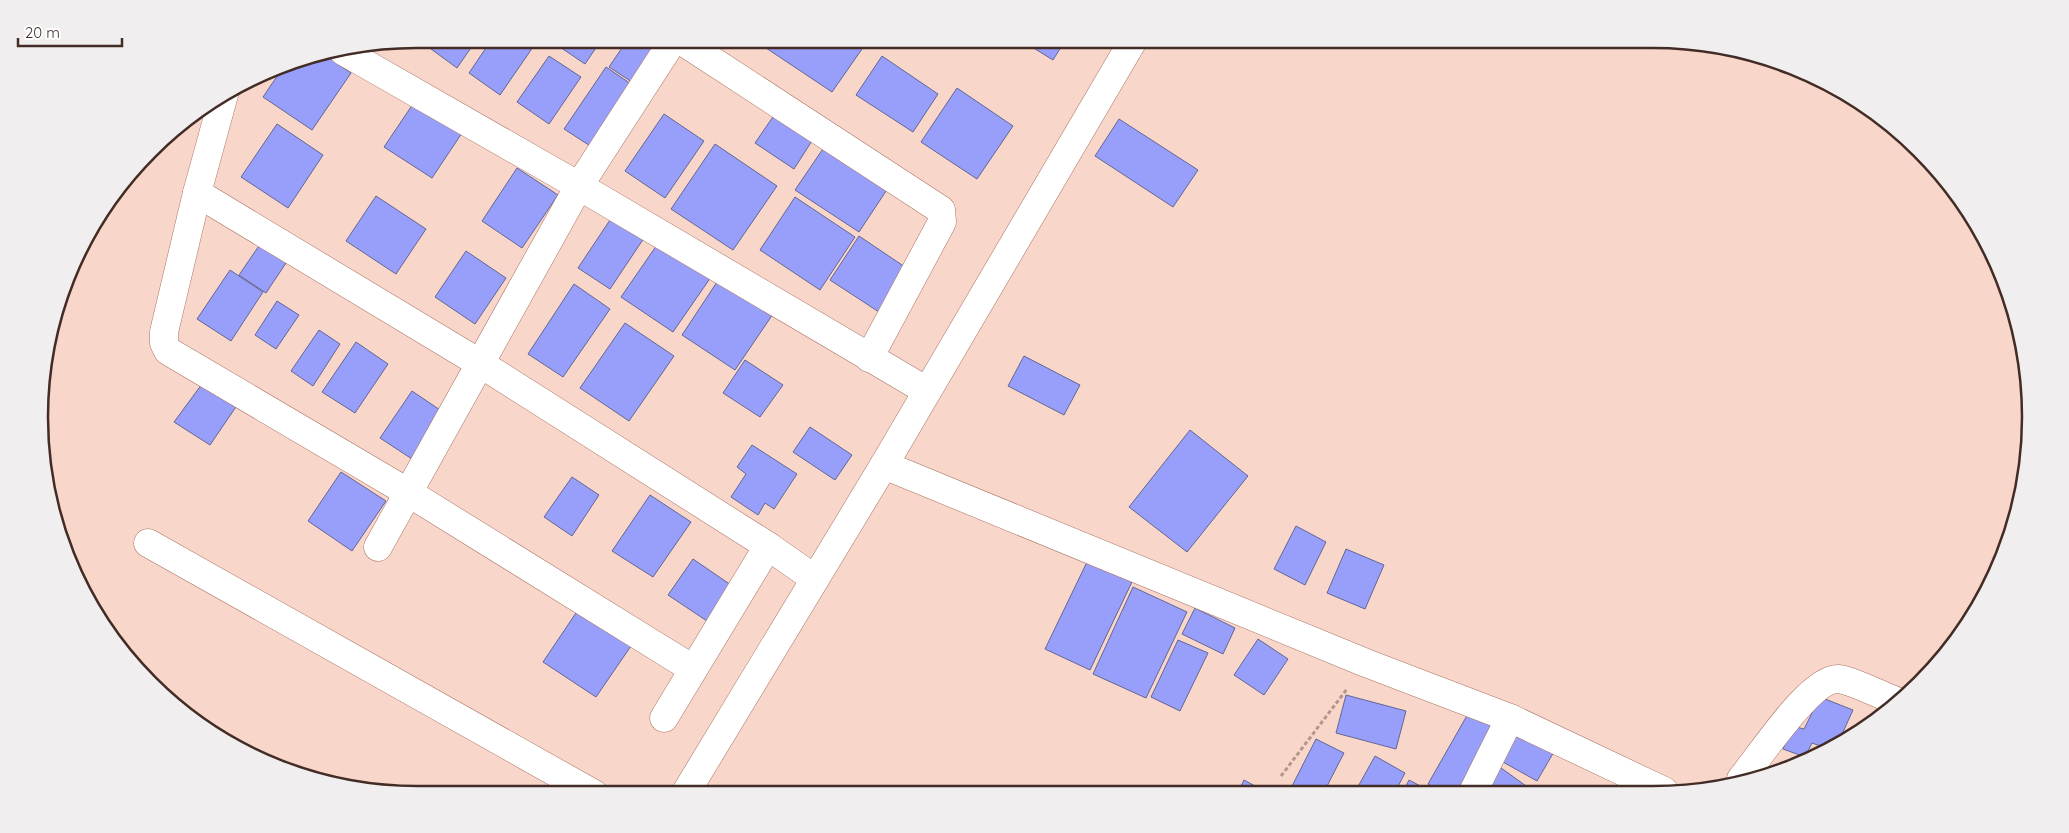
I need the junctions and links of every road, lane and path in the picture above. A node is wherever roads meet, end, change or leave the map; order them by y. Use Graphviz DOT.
graph roads {
  1 [pos="668,48"];
  2 [pos="693,48"];
  3 [pos="1129,48"];
  4 [pos="349,54"];
  5 [pos="222,103"];
  6 [pos="579,186"];
  7 [pos="197,193"];
  8 [pos="869,358"];
  9 [pos="481,364"];
  10 [pos="927,391"];
  11 [pos="884,465"];
  12 [pos="409,493"];
  13 [pos="148,543"];
  14 [pos="768,546"];
  15 [pos="378,547"];
  16 [pos="815,579"];
  17 [pos="1366,662"];
  18 [pos="693,669"];
  19 [pos="1890,699"];
  20 [pos="664,718"];
  21 [pos="1510,718"];
  22 [pos="1745,774"];
  23 [pos="1281,776"];
  24 [pos="580,786"];
  25 [pos="690,786"];
  26 [pos="1476,786"];
  27 [pos="1653,786"];
  1 -- 6 [label="street"];
  2 -- 8 [label="street"];
  3 -- 10 [label="street"];
  4 -- 6 [label="street"];
  5 -- 7 [label="street"];
  6 -- 8 [label="street"];
  6 -- 9 [label="street"];
  7 -- 9 [label="street"];
  7 -- 12 [label="street"];
  8 -- 10 [label="street"];
  9 -- 12 [label="street"];
  9 -- 14 [label="street"];
  10 -- 11 [label="street"];
  11 -- 16 [label="street"];
  11 -- 17 [label="street"];
  12 -- 15 [label="street"];
  12 -- 18 [label="street"];
  13 -- 24 [label="street"];
  14 -- 16 [label="street"];
  14 -- 18 [label="street"];
  16 -- 25 [label="street"];
  17 -- 21 [label="street"];
  17 -- 23 [label="path"];
  18 -- 20 [label="street"];
  19 -- 22 [label="street"];
  21 -- 26 [label="street"];
  21 -- 27 [label="street"];
}
